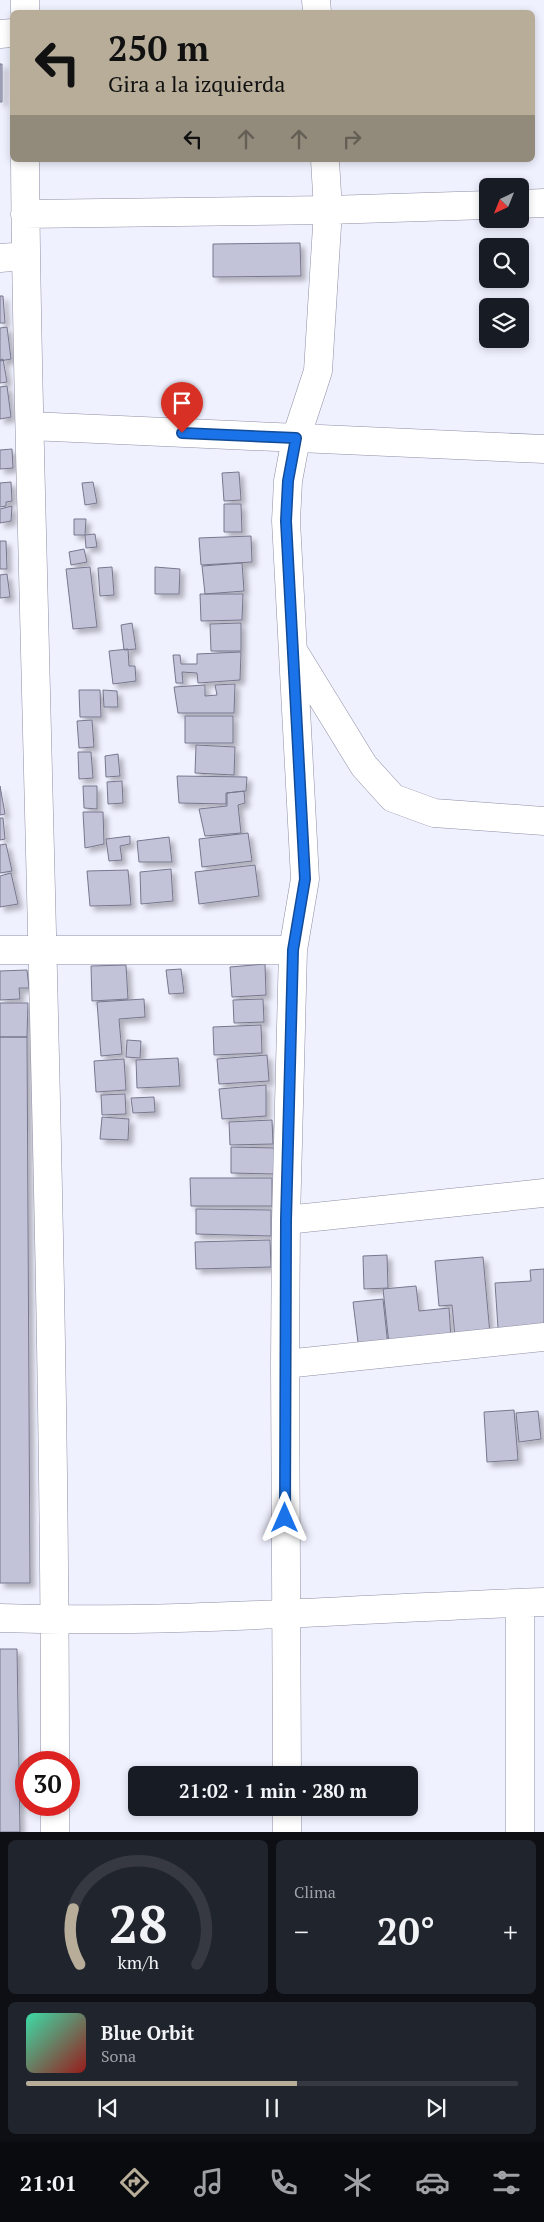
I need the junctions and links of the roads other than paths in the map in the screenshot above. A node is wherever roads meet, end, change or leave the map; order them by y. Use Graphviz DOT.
graph roads {
  1 [pos="25,162"];
  2 [pos="325,162"];
  3 [pos="544,203"];
  4 [pos="529,204"];
  5 [pos="479,205"];
  6 [pos="328,210"];
  7 [pos="26,214"];
  8 [pos="13,257"];
  9 [pos="30,426"];
  10 [pos="296,438"];
  11 [pos="544,449"];
  12 [pos="293,650"];
  13 [pos="544,822"];
  14 [pos="0,950"];
  15 [pos="42,950"];
  16 [pos="293,950"];
  17 [pos="544,1193"];
  18 [pos="286,1220"];
  19 [pos="544,1337"];
  20 [pos="285,1364"];
  21 [pos="532,1602"];
  22 [pos="286,1614"];
  23 [pos="0,1618"];
  24 [pos="55,1620"];
  25 [pos="55,1751"];
  26 [pos="287,1766"];
  27 [pos="55,1816"];
  28 [pos="287,1816"];
  29 [pos="55,1832"];
  30 [pos="287,1832"];
  31 [pos="520,1832"];
  1 -- 7 [label="street"];
  2 -- 6 [label="street"];
  3 -- 4 [label="street"];
  5 -- 6 [label="street"];
  6 -- 7 [label="street"];
  6 -- 10 [label="street"];
  7 -- 8 [label="street"];
  8 -- 9 [label="street"];
  9 -- 10 [label="street"];
  9 -- 15 [label="street"];
  10 -- 11 [label="street"];
  10 -- 12 [label="street"];
  12 -- 13 [label="street"];
  12 -- 16 [label="street"];
  14 -- 15 [label="street"];
  15 -- 16 [label="street"];
  15 -- 24 [label="street"];
  16 -- 18 [label="street"];
  17 -- 18 [label="street"];
  18 -- 20 [label="street"];
  19 -- 20 [label="street"];
  20 -- 22 [label="street"];
  21 -- 22 [label="street"];
  21 -- 31 [label="street"];
  22 -- 24 [label="street"];
  22 -- 26 [label="street"];
  23 -- 24 [label="street"];
  24 -- 25 [label="street"];
  27 -- 29 [label="street"];
  28 -- 30 [label="street"];
}
